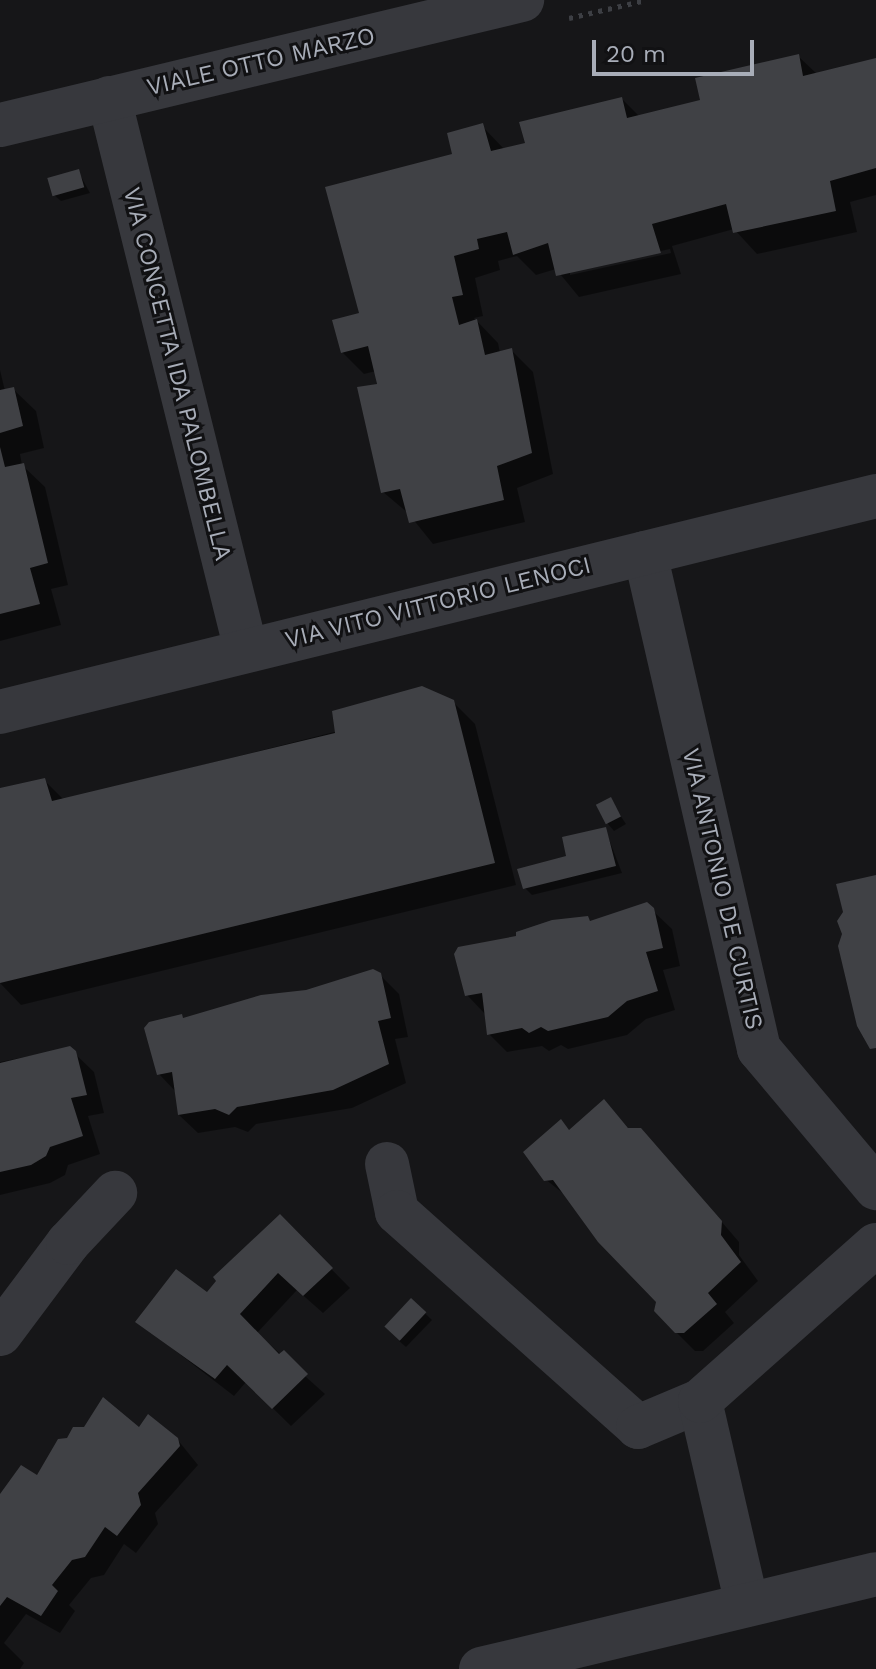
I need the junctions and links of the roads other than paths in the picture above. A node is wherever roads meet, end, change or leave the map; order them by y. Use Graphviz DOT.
graph roads {
  1 [pos="522,0"];
  2 [pos="109,98"];
  3 [pos="0,125"];
  4 [pos="876,496"];
  5 [pos="645,553"];
  6 [pos="246,650"];
  7 [pos="0,712"];
  8 [pos="387,1164"];
  9 [pos="876,1188"];
  10 [pos="115,1193"];
  11 [pos="876,1245"];
  12 [pos="0,1334"];
  13 [pos="700,1401"];
  14 [pos="876,1574"];
  15 [pos="747,1605"];
  16 [pos="481,1669"];
  1 -- 2 [label="street, VIALE OTTO MARZO"];
  2 -- 3 [label="street, VIALE OTTO MARZO"];
  2 -- 6 [label="street, VIA CONCETTA IDA PALOMBELLA"];
  4 -- 5 [label="street, VIA VITO VITTORIO LENOCI"];
  5 -- 6 [label="street, VIA VITO VITTORIO LENOCI"];
  5 -- 9 [label="street, VIA ANTONIO DE CURTIS"];
  6 -- 7 [label="street, VIA VITO VITTORIO LENOCI"];
  8 -- 13 [label="street"];
  10 -- 12 [label="street"];
  11 -- 13 [label="street"];
  13 -- 15 [label="street"];
  14 -- 15 [label="street"];
  15 -- 16 [label="street"];
}
